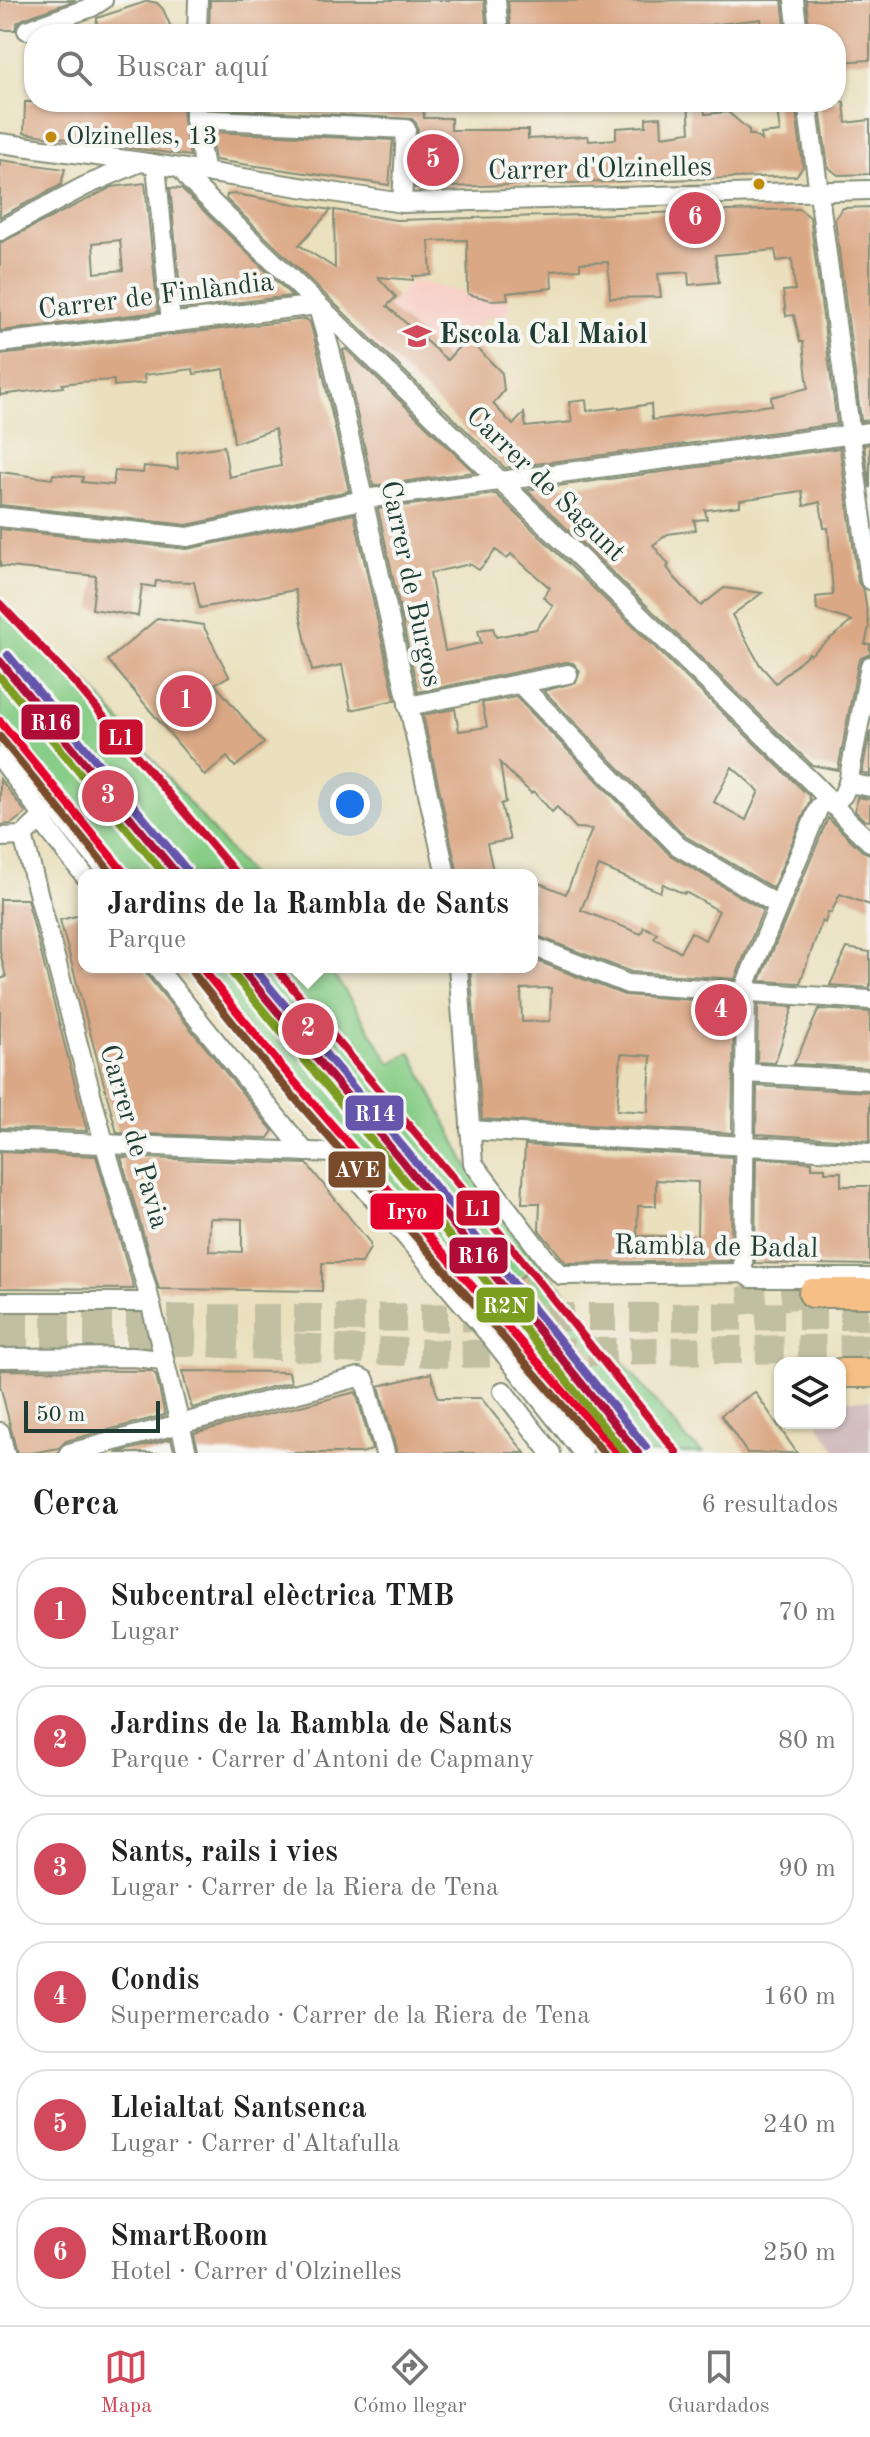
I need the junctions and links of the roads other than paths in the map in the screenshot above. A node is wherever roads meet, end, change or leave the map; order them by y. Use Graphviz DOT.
graph roads {
  1 [pos="103,0"];
  2 [pos="198,0"];
  3 [pos="496,0"];
  4 [pos="794,0"];
  5 [pos="44,24"];
  6 [pos="197,24"];
  7 [pos="498,24"];
  8 [pos="797,24"];
  9 [pos="195,112"];
  10 [pos="207,112"];
  11 [pos="808,112"];
  12 [pos="0,143"];
  13 [pos="148,164"];
  14 [pos="181,169"];
  15 [pos="205,173"];
  16 [pos="870,190"];
  17 [pos="820,191"];
  18 [pos="402,203"];
  19 [pos="0,231"];
  20 [pos="318,305"];
  21 [pos="171,323"];
  22 [pos="0,343"];
  23 [pos="861,433"];
  24 [pos="504,482"];
  25 [pos="363,499"];
  26 [pos="0,517"];
  27 [pos="870,580"];
  28 [pos="870,666"];
  29 [pos="568,674"];
  30 [pos="520,684"];
  31 [pos="408,706"];
  32 [pos="0,757"];
  33 [pos="848,783"];
  34 [pos="870,787"];
  35 [pos="834,804"];
  36 [pos="48,812"];
  37 [pos="23,836"];
  38 [pos="0,837"];
  39 [pos="870,842"];
  40 [pos="79,869"];
  41 [pos="104,869"];
  42 [pos="445,869"];
  43 [pos="778,905"];
  44 [pos="538,948"];
  45 [pos="161,973"];
  46 [pos="458,973"];
  47 [pos="745,990"];
  48 [pos="870,1000"];
  49 [pos="744,1073"];
  50 [pos="870,1080"];
  51 [pos="470,1130"];
  52 [pos="0,1140"];
  53 [pos="104,1145"];
  54 [pos="745,1147"];
  55 [pos="305,1152"];
  56 [pos="870,1153"];
  57 [pos="743,1273"];
  58 [pos="870,1278"];
  59 [pos="813,1293"];
  60 [pos="870,1293"];
  61 [pos="0,1302"];
  62 [pos="150,1302"];
  63 [pos="0,1358"];
  64 [pos="163,1360"];
  65 [pos="846,1373"];
  66 [pos="870,1373"];
  67 [pos="503,1391"];
  68 [pos="180,1425"];
  69 [pos="0,1432"];
  70 [pos="5,1453"];
  71 [pos="69,1453"];
  72 [pos="187,1453"];
  73 [pos="385,1453"];
  74 [pos="551,1453"];
  75 [pos="583,1453"];
  1 -- 5 [label="street"];
  2 -- 6 [label="street"];
  3 -- 7 [label="street"];
  4 -- 8 [label="street"];
  9 -- 15 [label="street"];
  10 -- 18 [label="street"];
  11 -- 17 [label="street"];
  12 -- 13 [label="street, Carrer d'Olzinelles"];
  13 -- 14 [label="street, Carrer d'Olzinelles"];
  13 -- 19 [label="street"];
  13 -- 21 [label="street"];
  14 -- 15 [label="street, Carrer d'Olzinelles"];
  14 -- 20 [label="street, Carrer de Sagunt"];
  15 -- 18 [label="street, Carrer d'Olzinelles"];
  16 -- 17 [label="street, Carrer d'Olzinelles"];
  17 -- 18 [label="street, Carrer d'Olzinelles"];
  17 -- 23 [label="street"];
  20 -- 21 [label="street, Carrer de Finlàndia"];
  20 -- 24 [label="street, Carrer de Sagunt"];
  20 -- 25 [label="street, Carrer de Burgos"];
  21 -- 22 [label="street, Carrer de Finlàndia"];
  23 -- 24 [label="street"];
  23 -- 27 [label="street"];
  24 -- 25 [label="street"];
  24 -- 35 [label="street, Carrer de Sagunt"];
  25 -- 26 [label="street"];
  25 -- 31 [label="street, Carrer de Burgos"];
  28 -- 33 [label="street"];
  29 -- 30 [label="street"];
  30 -- 31 [label="street"];
  30 -- 43 [label="street"];
  31 -- 42 [label="street, Carrer de Burgos"];
  32 -- 36 [label="street"];
  33 -- 34 [label="street"];
  33 -- 35 [label="street"];
  35 -- 39 [label="street, Carrer de Sagunt"];
  35 -- 43 [label="street"];
  36 -- 37 [label="street"];
  36 -- 40 [label="street"];
  36 -- 41 [label="street"];
  37 -- 38 [label="street"];
  37 -- 53 [label="street, Carrer de Pavia"];
  43 -- 47 [label="street"];
  44 -- 47 [label="street"];
  45 -- 55 [label="street"];
  46 -- 51 [label="street"];
  47 -- 48 [label="street"];
  47 -- 49 [label="street"];
  49 -- 50 [label="street"];
  49 -- 54 [label="street"];
  51 -- 54 [label="street"];
  51 -- 57 [label="street, Rambla de Badal"];
  52 -- 53 [label="street"];
  53 -- 55 [label="street"];
  53 -- 62 [label="street, Carrer de Pavia"];
  54 -- 56 [label="street"];
  54 -- 57 [label="street"];
  55 -- 75 [label="street"];
  57 -- 58 [label="street, Rambla de Badal"];
  59 -- 60 [label="main road"];
  61 -- 62 [label="street"];
  62 -- 64 [label="street, Carrer de Pavia"];
  63 -- 64 [label="street"];
  64 -- 68 [label="street, Carrer de Pavia"];
  65 -- 66 [label="main road"];
  67 -- 74 [label="street"];
  68 -- 71 [label="street"];
  68 -- 72 [label="street, Carrer de Pavia"];
  68 -- 73 [label="street"];
  69 -- 70 [label="street"];
}
